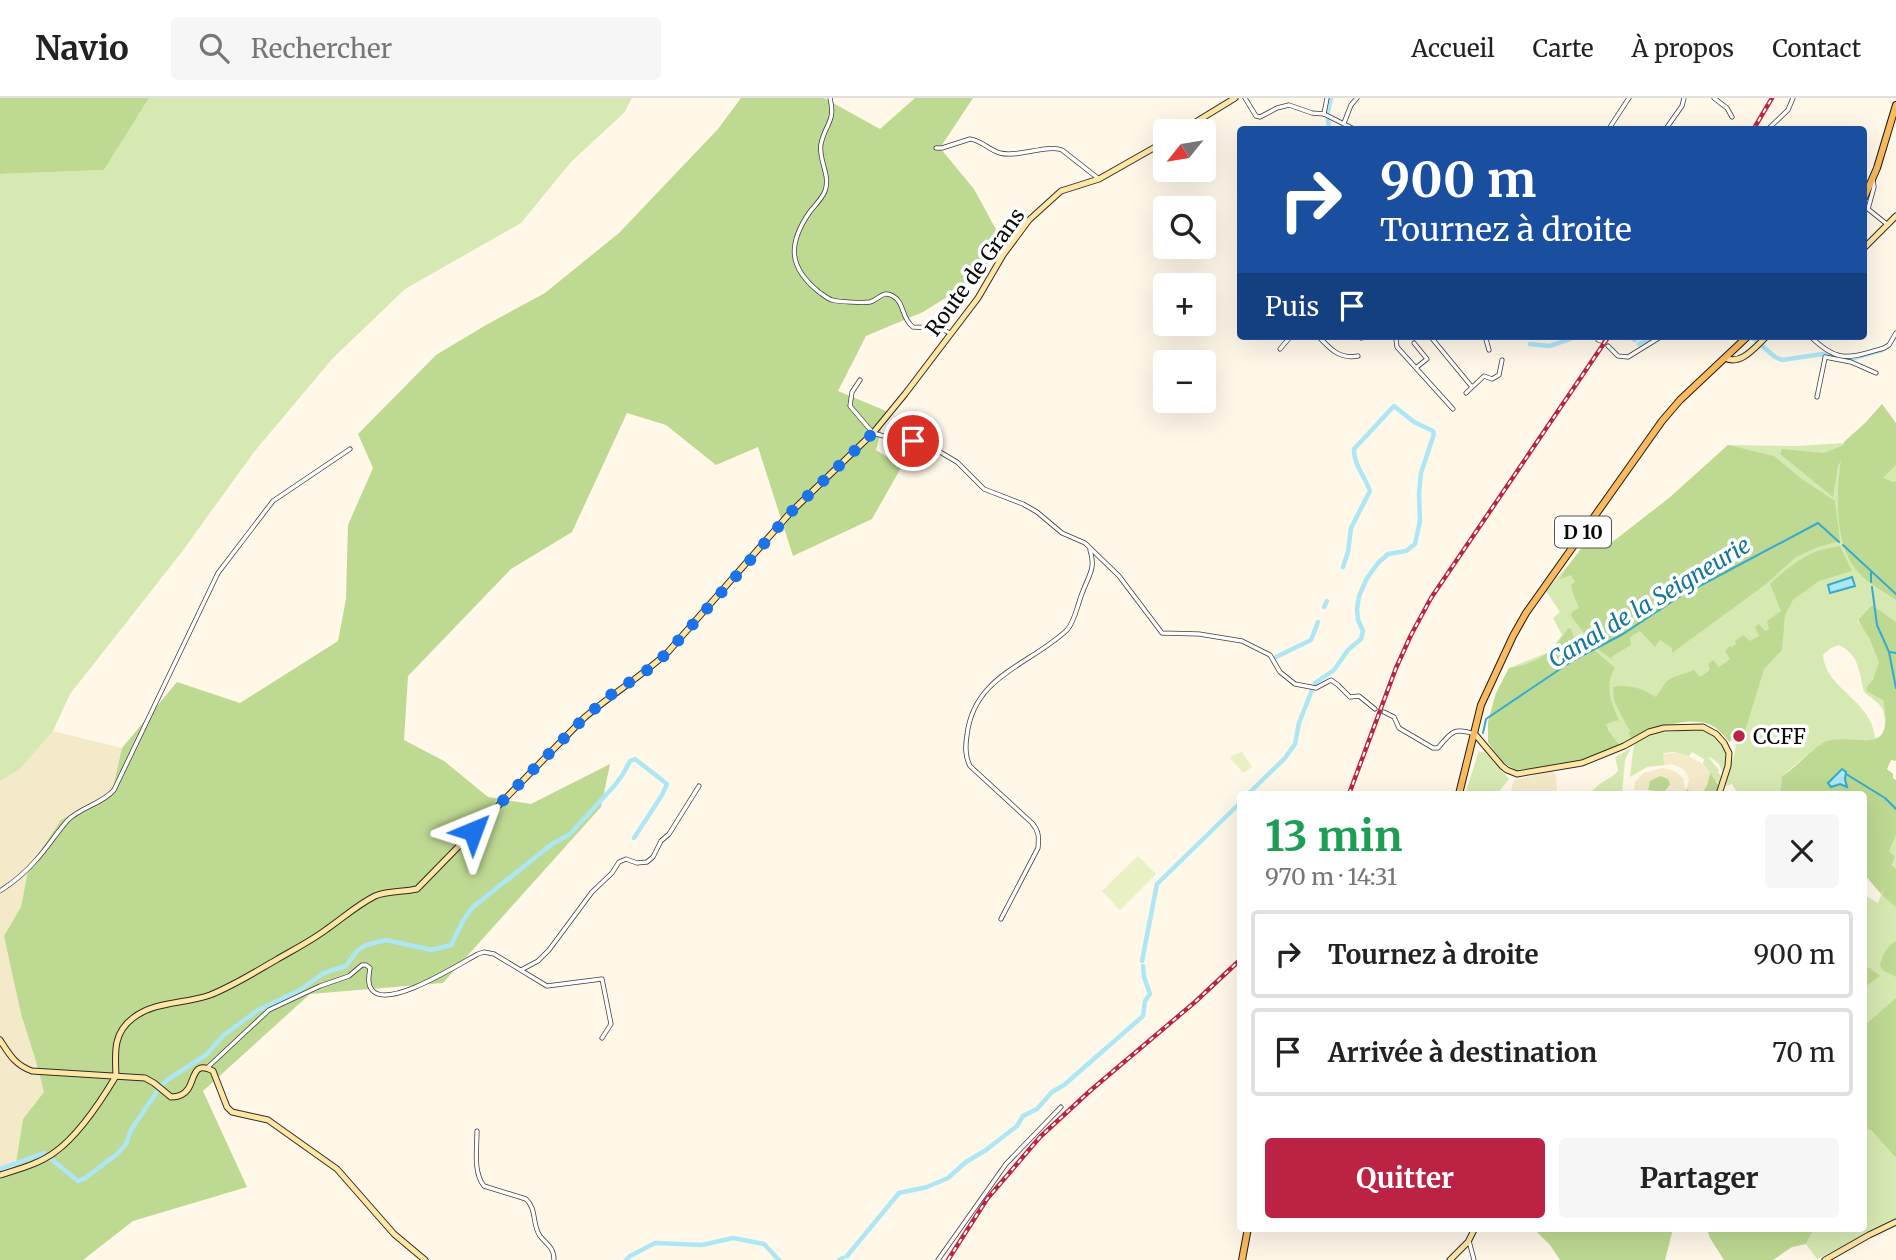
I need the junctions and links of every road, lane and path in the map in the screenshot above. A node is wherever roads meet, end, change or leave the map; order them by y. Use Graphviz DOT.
graph roads {
  1 [pos="830,98"];
  2 [pos="1235,98"];
  3 [pos="1245,98"];
  4 [pos="1327,98"];
  5 [pos="1357,98"];
  6 [pos="1629,98"];
  7 [pos="1684,98"];
  8 [pos="1714,98"];
  9 [pos="1793,98"];
  10 [pos="1896,105"];
  11 [pos="1324,114"];
  12 [pos="1732,117"];
  13 [pos="1201,119"];
  14 [pos="1344,123"];
  15 [pos="1349,126"];
  16 [pos="1611,126"];
  17 [pos="1668,126"];
  18 [pos="1771,126"];
  19 [pos="936,148"];
  20 [pos="1153,148"];
  21 [pos="1872,178"];
  22 [pos="1099,179"];
  23 [pos="1867,190"];
  24 [pos="1896,216"];
  25 [pos="1888,225"];
  26 [pos="1867,245"];
  27 [pos="950,333"];
  28 [pos="1896,333"];
  29 [pos="1288,340"];
  30 [pos="1322,340"];
  31 [pos="1397,340"];
  32 [pos="1433,340"];
  33 [pos="1486,340"];
  34 [pos="1656,340"];
  35 [pos="1741,340"];
  36 [pos="1762,340"];
  37 [pos="1815,340"];
  38 [pos="1415,343"];
  39 [pos="1608,346"];
  40 [pos="1280,349"];
  41 [pos="1489,350"];
  42 [pos="1826,350"];
  43 [pos="1358,356"];
  44 [pos="1825,357"];
  45 [pos="1725,358"];
  46 [pos="1503,360"];
  47 [pos="1416,367"];
  48 [pos="1876,373"];
  49 [pos="860,380"];
  50 [pos="1472,387"];
  51 [pos="1466,393"];
  52 [pos="1817,397"];
  53 [pos="1453,410"];
  54 [pos="873,433"];
  55 [pos="350,449"];
  56 [pos="1089,548"];
  57 [pos="1490,687"];
  58 [pos="1375,709"];
  59 [pos="1384,712"];
  60 [pos="1476,736"];
  61 [pos="699,786"];
  62 [pos="1461,791"];
  63 [pos="1461,791"];
  64 [pos="1721,791"];
  65 [pos="0,891"];
  66 [pos="1001,919"];
  67 [pos="521,971"];
  68 [pos="602,1038"];
  69 [pos="0,1040"];
  70 [pos="207,1068"];
  71 [pos="116,1076"];
  72 [pos="1061,1107"];
  73 [pos="477,1131"];
  74 [pos="0,1175"];
  75 [pos="1896,1223"];
  76 [pos="1247,1232"];
  77 [pos="1473,1232"];
  78 [pos="1469,1241"];
  79 [pos="425,1260"];
  80 [pos="554,1260"];
  81 [pos="938,1260"];
  82 [pos="1242,1260"];
  83 [pos="1450,1260"];
  84 [pos="1474,1260"];
  85 [pos="1825,1260"];
  1 -- 27 [label="street"];
  2 -- 13 [label="street"];
  3 -- 11 [label="street"];
  4 -- 11 [label="street"];
  5 -- 14 [label="street"];
  6 -- 16 [label="street"];
  7 -- 17 [label="street"];
  8 -- 12 [label="street"];
  9 -- 18 [label="street"];
  10 -- 21 [label="main road"];
  11 -- 14 [label="street"];
  14 -- 15 [label="street"];
  19 -- 22 [label="street"];
  20 -- 22 [label="street, Route de Grans"];
  21 -- 23 [label="main road"];
  21 -- 25 [label="street"];
  22 -- 27 [label="street, Route de Grans"];
  24 -- 25 [label="street"];
  25 -- 26 [label="street"];
  27 -- 54 [label="street, Route de Grans"];
  28 -- 42 [label="street"];
  29 -- 40 [label="street"];
  30 -- 43 [label="street"];
  31 -- 47 [label="street"];
  32 -- 50 [label="street"];
  33 -- 41 [label="street"];
  34 -- 39 [label="street"];
  35 -- 45 [label="main road, D 10"];
  36 -- 45 [label="street"];
  37 -- 42 [label="street"];
  38 -- 47 [label="street"];
  42 -- 44 [label="street"];
  44 -- 48 [label="street"];
  44 -- 52 [label="street"];
  45 -- 57 [label="main road, D 10"];
  46 -- 50 [label="street"];
  47 -- 53 [label="street"];
  49 -- 54 [label="street"];
  50 -- 51 [label="street"];
  54 -- 56 [label="street"];
  54 -- 71 [label="street, Route de Grans"];
  55 -- 65 [label="street"];
  56 -- 58 [label="street"];
  56 -- 66 [label="street"];
  57 -- 60 [label="main road, D 10"];
  57 -- 60 [label="main road, D 10"];
  59 -- 60 [label="street"];
  60 -- 62 [label="main road, D 10"];
  60 -- 63 [label="main road, D 10"];
  60 -- 64 [label="street"];
  61 -- 67 [label="street"];
  67 -- 68 [label="street"];
  67 -- 70 [label="street"];
  69 -- 71 [label="street"];
  70 -- 71 [label="street"];
  70 -- 79 [label="street"];
  71 -- 74 [label="street"];
  72 -- 81 [label="street"];
  73 -- 80 [label="street"];
  75 -- 85 [label="street"];
  76 -- 82 [label="main road"];
  77 -- 78 [label="street"];
  78 -- 83 [label="street"];
  78 -- 84 [label="street"];
}
